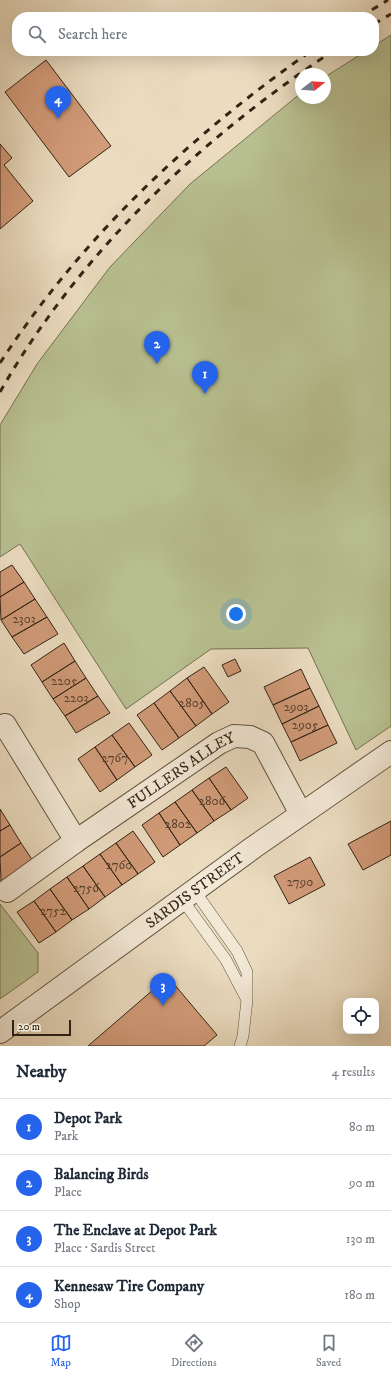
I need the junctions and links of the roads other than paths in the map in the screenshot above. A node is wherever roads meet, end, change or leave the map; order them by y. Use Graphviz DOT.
graph roads {
  1 [pos="5,725"];
  2 [pos="391,752"];
  3 [pos="301,814"];
  4 [pos="76,841"];
  5 [pos="7,891"];
  6 [pos="188,895"];
  7 [pos="0,1032"];
  8 [pos="240,1046"];
  1 -- 4 [label="street"];
  2 -- 3 [label="street, SARDIS STREET"];
  3 -- 4 [label="street, FULLERS ALLEY"];
  3 -- 6 [label="street, SARDIS STREET"];
  4 -- 5 [label="street, FULLERS ALLEY"];
  6 -- 7 [label="street, SARDIS STREET"];
  6 -- 8 [label="lane"];
}
